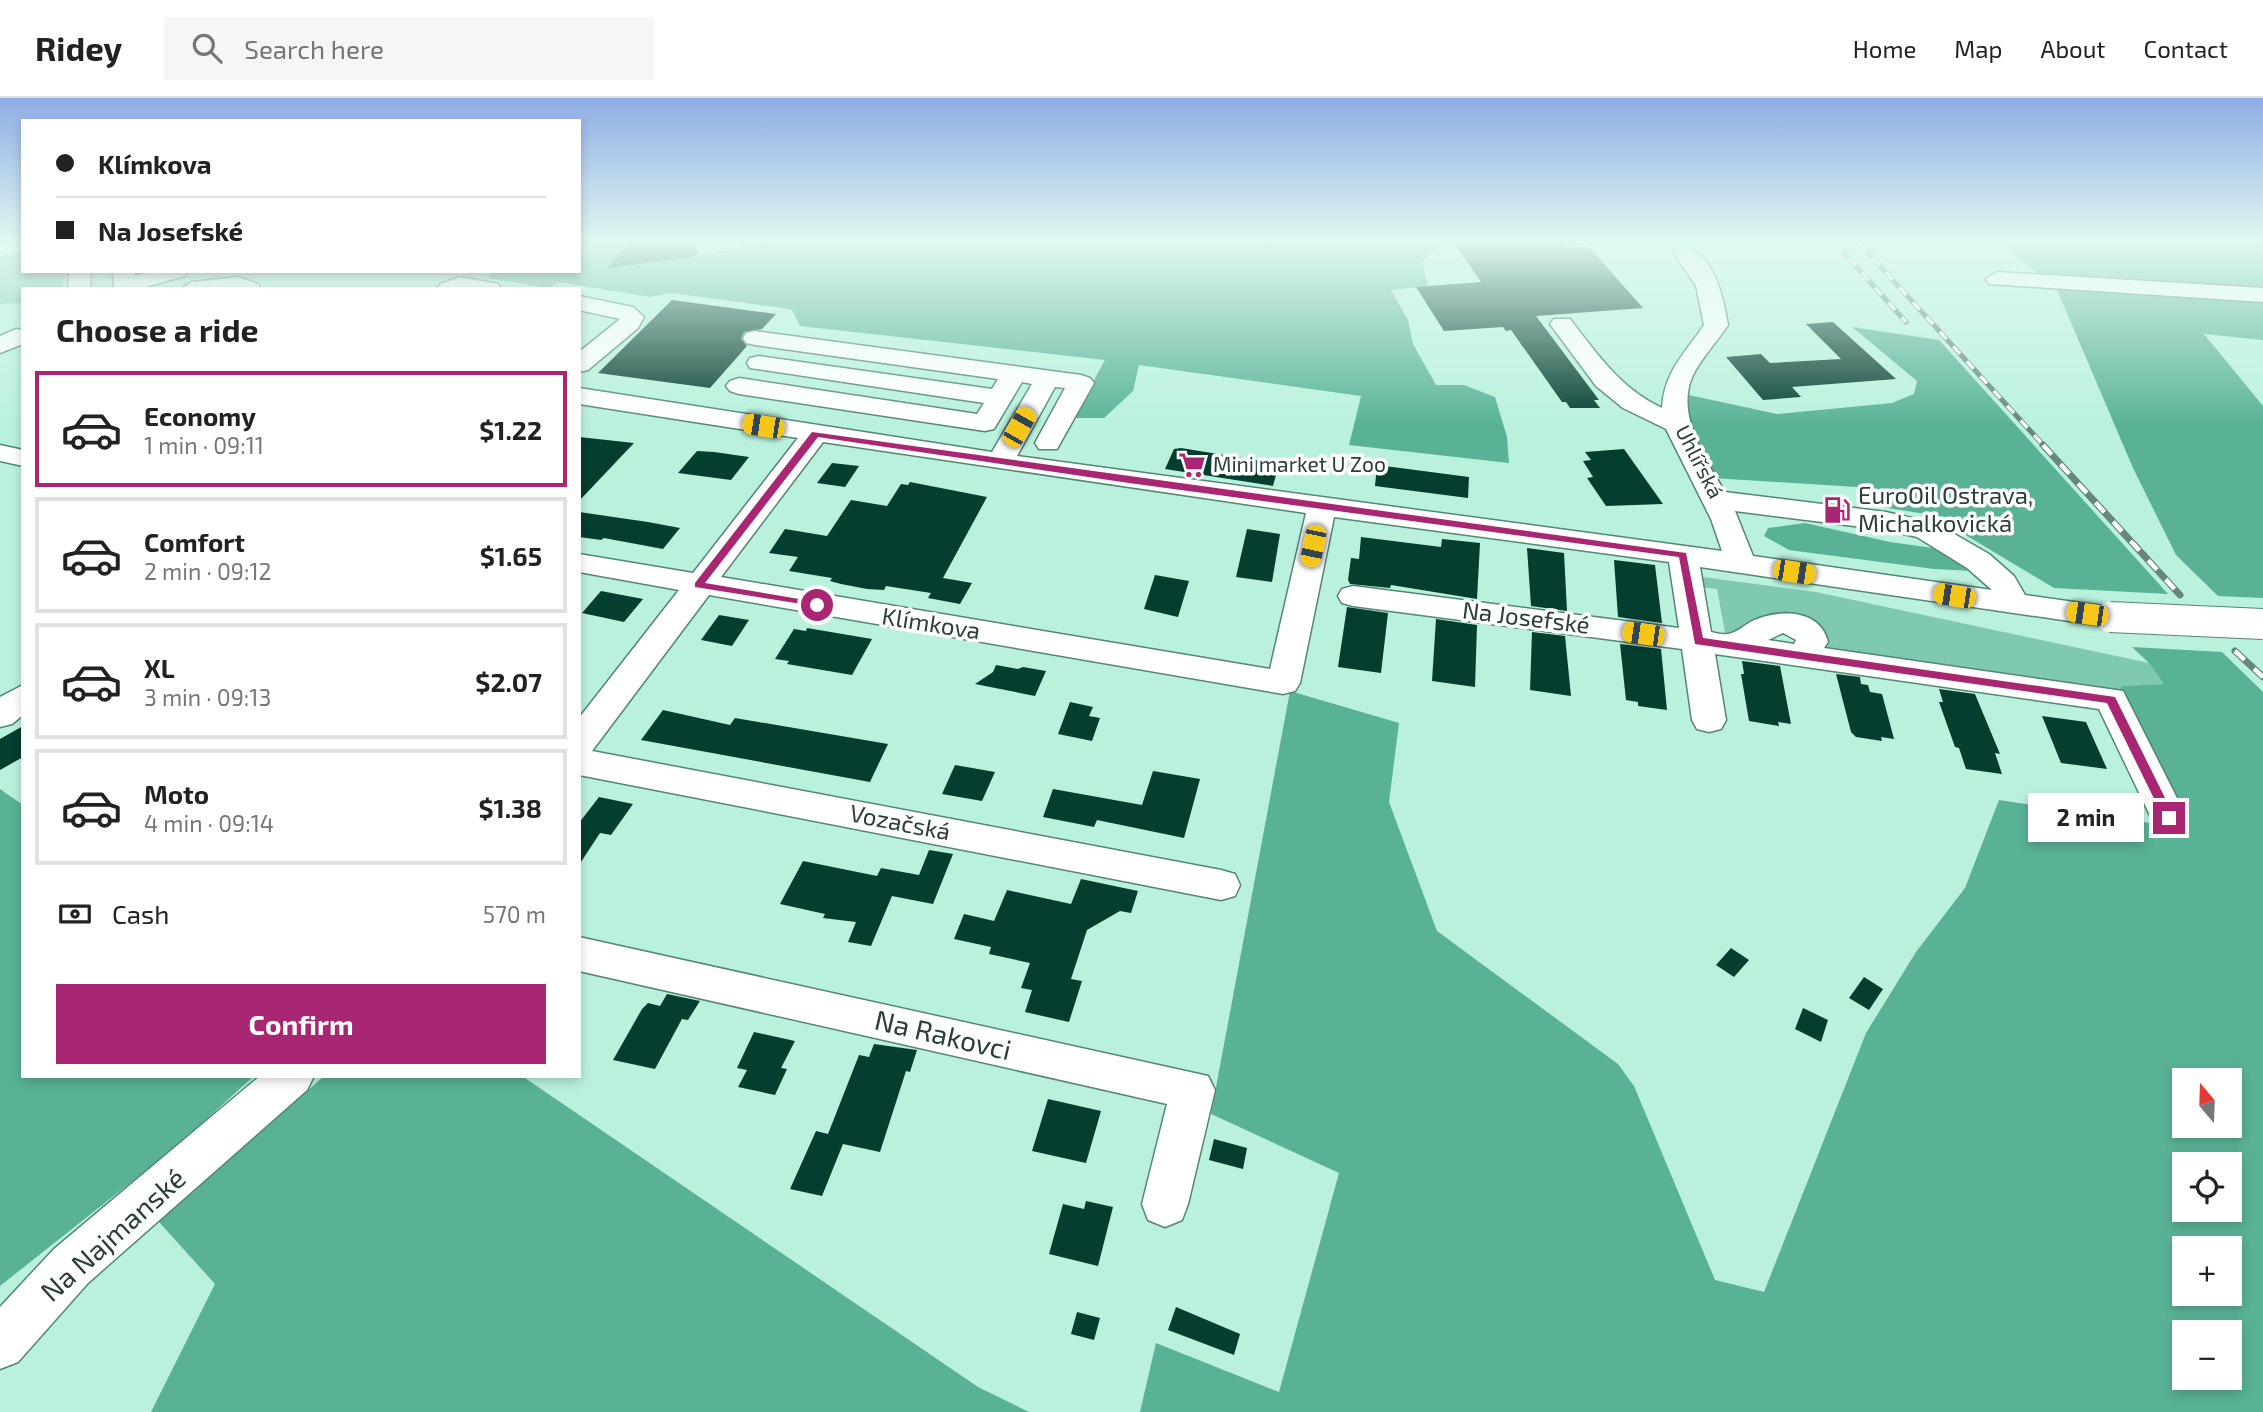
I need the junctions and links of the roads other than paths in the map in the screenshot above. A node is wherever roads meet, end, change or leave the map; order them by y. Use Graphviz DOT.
graph roads {
  1 [pos="587,304"];
  2 [pos="1713,304"];
  3 [pos="609,308"];
  4 [pos="1562,324"];
  5 [pos="581,331"];
  6 [pos="581,363"];
  7 [pos="1014,374"];
  8 [pos="1047,379"];
  9 [pos="581,396"];
  10 [pos="1680,426"];
  11 [pos="815,434"];
  12 [pos="1048,443"];
  13 [pos="0,453"];
  14 [pos="21,458"];
  15 [pos="1000,461"];
  16 [pos="1718,500"];
  17 [pos="1322,507"];
  18 [pos="1683,555"];
  19 [pos="581,563"];
  20 [pos="1740,563"];
  21 [pos="699,585"];
  22 [pos="1353,596"];
  23 [pos="2016,605"];
  24 [pos="2263,624"];
  25 [pos="1698,641"];
  26 [pos="21,699"];
  27 [pos="0,715"];
  28 [pos="1709,720"];
  29 [pos="581,740"];
  30 [pos="581,762"];
  31 [pos="2169,818"];
  32 [pos="1222,885"];
  33 [pos="581,954"];
  34 [pos="290,1078"];
  35 [pos="1165,1205"];
  36 [pos="0,1344"];
  1 -- 3 [label="street"];
  2 -- 10 [label="street, Uhlířská"];
  3 -- 5 [label="street"];
  3 -- 6 [label="street"];
  4 -- 10 [label="street"];
  7 -- 7 [label="street"];
  7 -- 8 [label="street"];
  8 -- 12 [label="street"];
  8 -- 15 [label="street"];
  9 -- 11 [label="street"];
  10 -- 16 [label="street, Uhlířská"];
  11 -- 15 [label="street"];
  11 -- 21 [label="street"];
  13 -- 14 [label="street"];
  15 -- 17 [label="street"];
  16 -- 20 [label="street, Uhlířská"];
  16 -- 23 [label="street"];
  17 -- 18 [label="street"];
  17 -- 21 [label="street, Klímkova"];
  18 -- 20 [label="street"];
  18 -- 25 [label="street"];
  19 -- 21 [label="street, Klímkova"];
  20 -- 23 [label="street"];
  21 -- 29 [label="street"];
  22 -- 25 [label="street, Na Josefské"];
  23 -- 24 [label="street, bridge"];
  25 -- 28 [label="street"];
  25 -- 31 [label="street, Na Josefské"];
  26 -- 27 [label="street"];
  30 -- 32 [label="street, Vozačská"];
  33 -- 35 [label="street, Na Rakovci"];
  34 -- 36 [label="street, Na Najmanské"];
}
